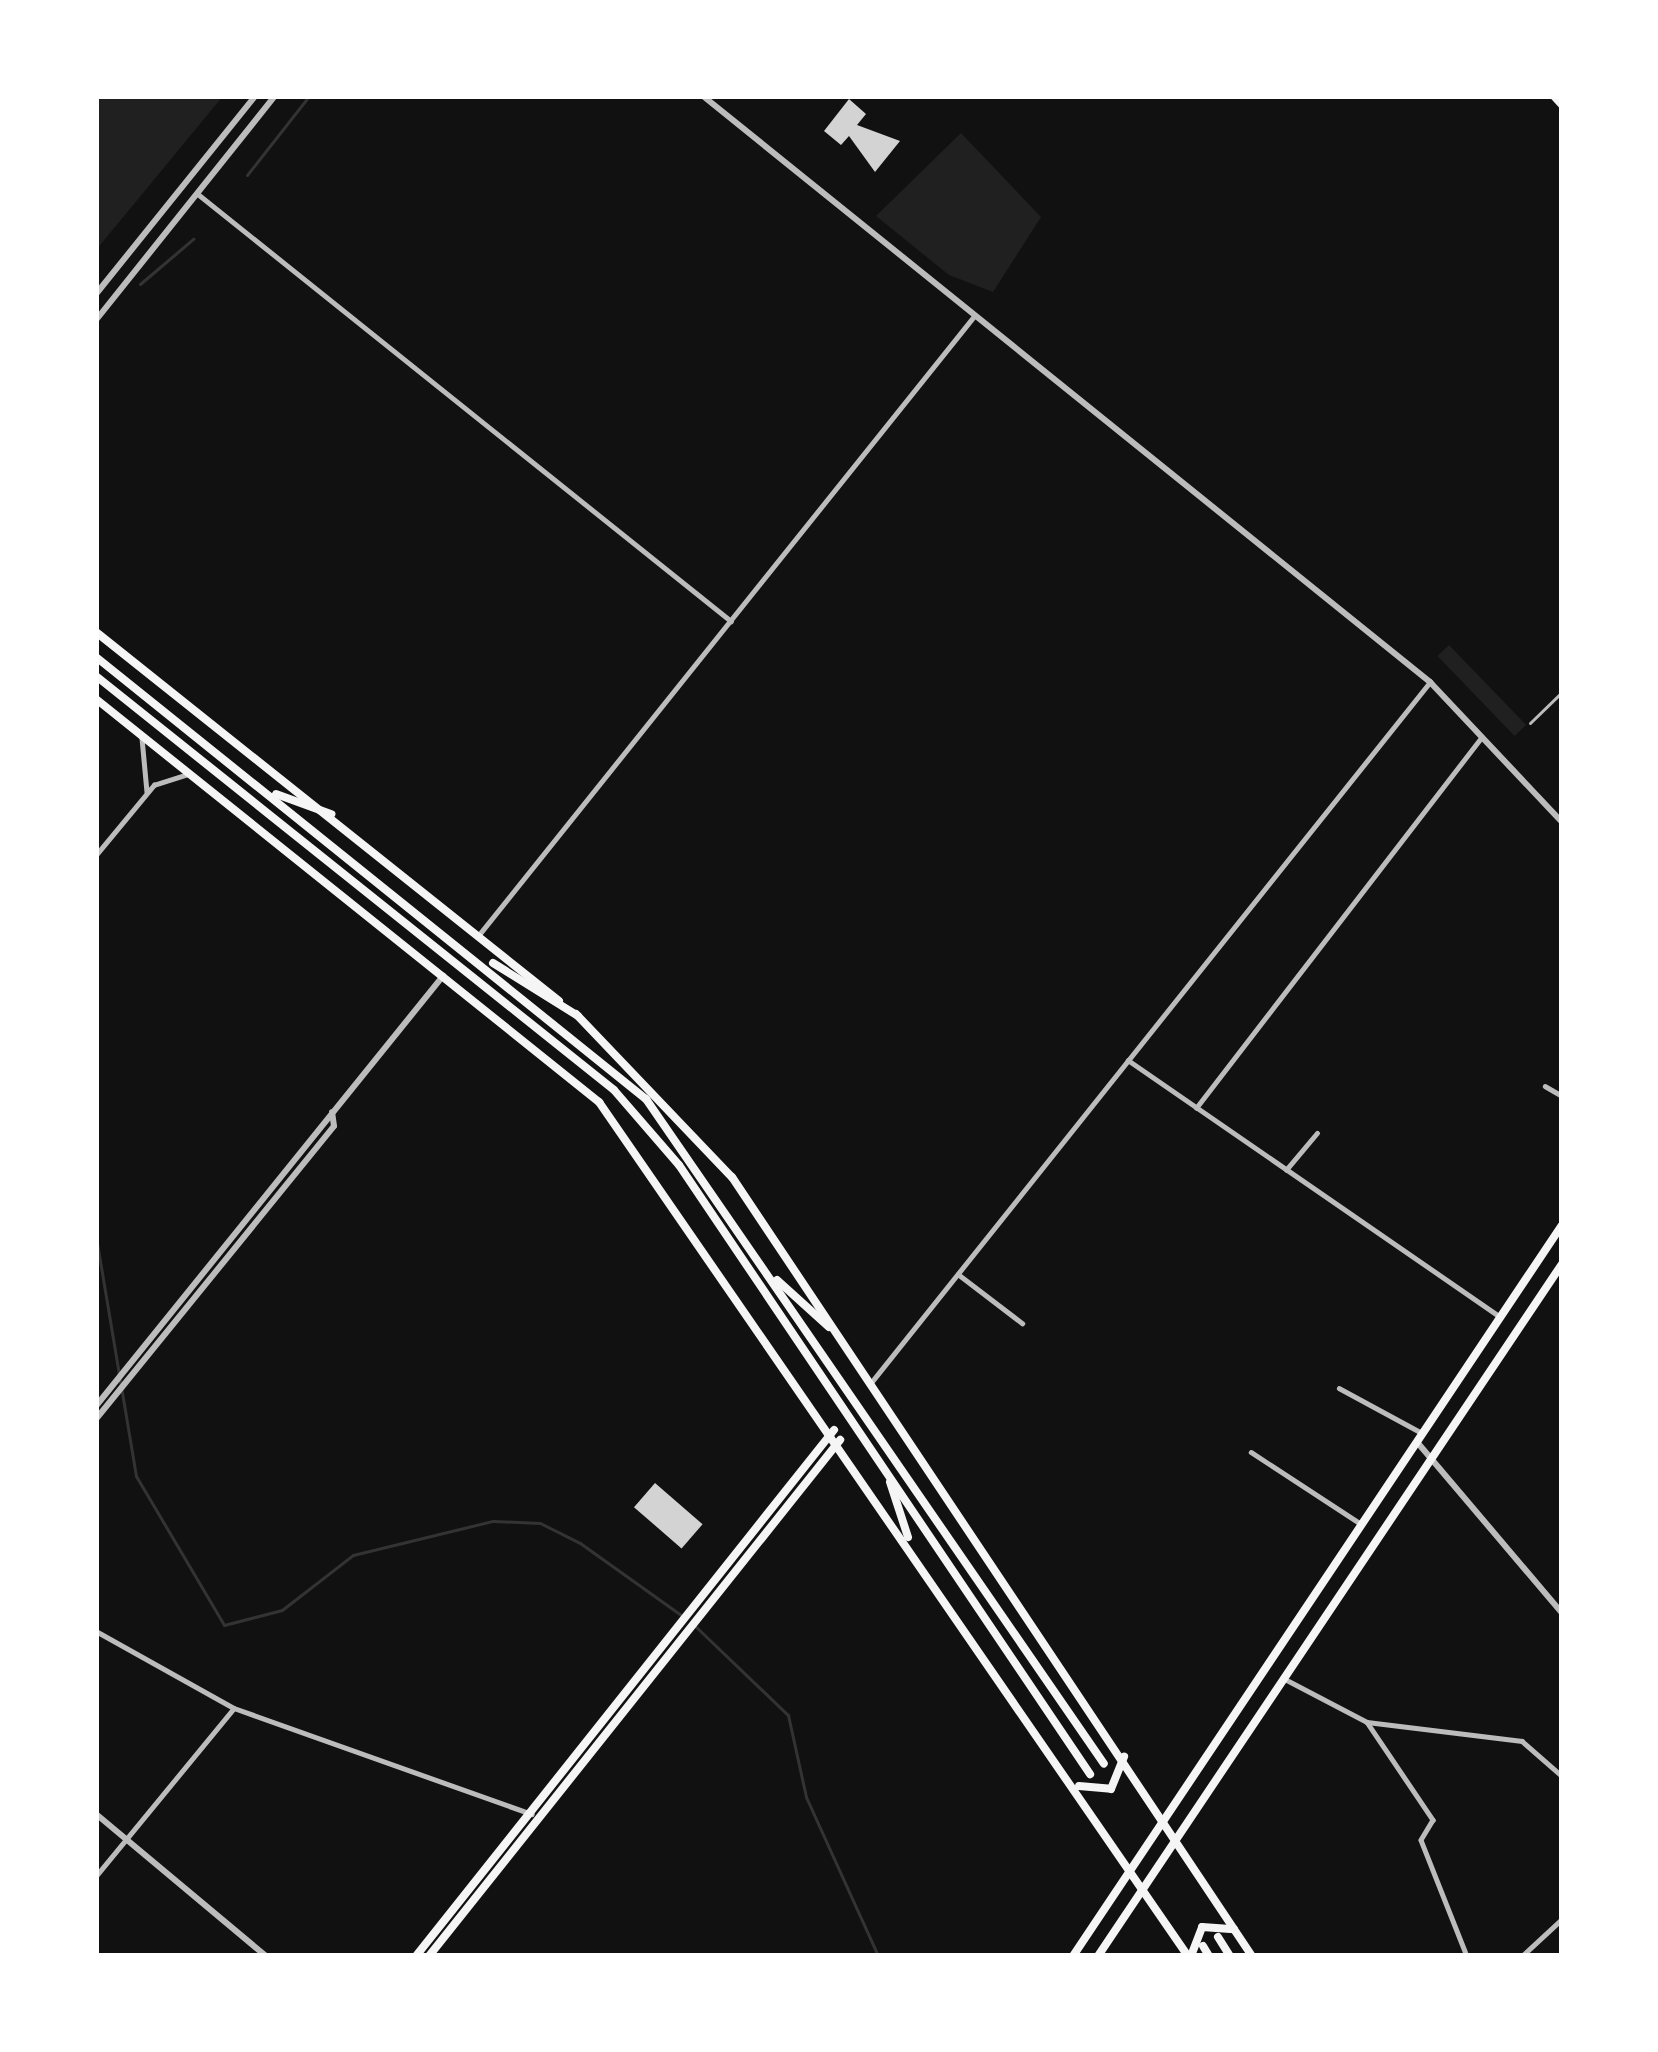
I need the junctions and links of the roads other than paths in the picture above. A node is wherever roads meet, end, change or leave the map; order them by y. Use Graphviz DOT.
graph roads {
  1 [pos="255,96"];
  2 [pos="275,96"];
  3 [pos="703,96"];
  4 [pos="1554,96"];
  5 [pos="1562,105"];
  6 [pos="198,194"];
  7 [pos="96,294"];
  8 [pos="975,315"];
  9 [pos="96,320"];
  10 [pos="730,621"];
  11 [pos="96,632"];
  12 [pos="96,657"];
  13 [pos="96,676"];
  14 [pos="1430,682"];
  15 [pos="1562,692"];
  16 [pos="96,699"];
  17 [pos="1530,723"];
  18 [pos="142,735"];
  19 [pos="1482,737"];
  20 [pos="190,773"];
  21 [pos="268,790"];
  22 [pos="147,792"];
  23 [pos="331,814"];
  24 [pos="1562,822"];
  25 [pos="96,855"];
  26 [pos="478,937"];
  27 [pos="458,940"];
  28 [pos="443,976"];
  29 [pos="578,1016"];
  30 [pos="1128,1060"];
  31 [pos="1545,1086"];
  32 [pos="1562,1096"];
  33 [pos="1196,1108"];
  34 [pos="1317,1132"];
  35 [pos="1286,1170"];
  36 [pos="1562,1225"];
  37 [pos="1562,1264"];
  38 [pos="766,1269"];
  39 [pos="958,1274"];
  40 [pos="1499,1316"];
  41 [pos="1022,1323"];
  42 [pos="829,1328"];
  43 [pos="870,1384"];
  44 [pos="1339,1388"];
  45 [pos="99,1406"];
  46 [pos="96,1419"];
  47 [pos="837,1435"];
  48 [pos="1419,1437"];
  49 [pos="1251,1452"];
  50 [pos="1432,1456"];
  51 [pos="885,1469"];
  52 [pos="1361,1524"];
  53 [pos="908,1537"];
  54 [pos="1562,1612"];
  55 [pos="96,1631"];
  56 [pos="1283,1678"];
  57 [pos="234,1708"];
  58 [pos="1367,1723"];
  59 [pos="1124,1757"];
  60 [pos="1105,1764"];
  61 [pos="1090,1774"];
  62 [pos="1562,1776"];
  63 [pos="1078,1786"];
  64 [pos="96,1814"];
  65 [pos="534,1816"];
  66 [pos="1168,1821"];
  67 [pos="1180,1838"];
  68 [pos="127,1839"];
  69 [pos="1132,1868"];
  70 [pos="96,1876"];
  71 [pos="1144,1887"];
  72 [pos="1562,1919"];
  73 [pos="1235,1929"];
  74 [pos="1218,1937"];
  75 [pos="1203,1946"];
  76 [pos="266,1956"];
  77 [pos="416,1956"];
  78 [pos="429,1956"];
  79 [pos="1073,1956"];
  80 [pos="1098,1956"];
  81 [pos="1190,1956"];
  82 [pos="1209,1956"];
  83 [pos="1230,1956"];
  84 [pos="1252,1956"];
  85 [pos="1467,1956"];
  86 [pos="1522,1956"];
  1 -- 7 [label="street"];
  2 -- 6 [label="street"];
  3 -- 8 [label="street"];
  4 -- 5 [label="main road"];
  6 -- 9 [label="street"];
  6 -- 10 [label="street"];
  8 -- 10 [label="street"];
  8 -- 14 [label="street"];
  10 -- 26 [label="street"];
  11 -- 23 [label="main road"];
  12 -- 21 [label="main road"];
  13 -- 51 [label="main road"];
  14 -- 19 [label="street"];
  14 -- 30 [label="street"];
  15 -- 17 [label="lane"];
  16 -- 18 [label="main road"];
  18 -- 20 [label="main road"];
  18 -- 22 [label="street"];
  19 -- 24 [label="street"];
  19 -- 33 [label="street"];
  20 -- 22 [label="street"];
  20 -- 28 [label="main road"];
  21 -- 23 [label="main road"];
  21 -- 27 [label="main road"];
  22 -- 25 [label="street"];
  23 -- 26 [label="main road"];
  26 -- 29 [label="main road"];
  27 -- 29 [label="main road"];
  27 -- 38 [label="main road"];
  28 -- 45 [label="street"];
  28 -- 47 [label="main road"];
  29 -- 42 [label="main road"];
  30 -- 33 [label="street"];
  30 -- 39 [label="street"];
  31 -- 32 [label="street"];
  33 -- 35 [label="street"];
  34 -- 35 [label="street"];
  35 -- 40 [label="street"];
  36 -- 40 [label="main road"];
  37 -- 50 [label="main road"];
  38 -- 42 [label="main road"];
  38 -- 60 [label="main road"];
  39 -- 41 [label="street"];
  39 -- 43 [label="street"];
  40 -- 48 [label="main road"];
  42 -- 43 [label="main road"];
  43 -- 59 [label="main road"];
  44 -- 48 [label="street"];
  45 -- 46 [label="street"];
  47 -- 53 [label="main road"];
  47 -- 65 [label="main road"];
  48 -- 50 [label="street"];
  48 -- 52 [label="main road"];
  49 -- 52 [label="street"];
  50 -- 54 [label="street"];
  50 -- 56 [label="main road"];
  51 -- 53 [label="main road"];
  51 -- 61 [label="main road"];
  52 -- 66 [label="main road"];
  53 -- 63 [label="main road"];
  55 -- 57 [label="street"];
  56 -- 58 [label="street"];
  56 -- 67 [label="main road"];
  57 -- 65 [label="street"];
  57 -- 68 [label="street"];
  58 -- 62 [label="street"];
  58 -- 85 [label="street"];
  59 -- 63 [label="main road"];
  59 -- 66 [label="main road"];
  63 -- 69 [label="main road"];
  64 -- 68 [label="street"];
  65 -- 77 [label="main road"];
  65 -- 78 [label="main road"];
  66 -- 67 [label="main road"];
  66 -- 69 [label="main road"];
  67 -- 71 [label="main road"];
  67 -- 73 [label="main road"];
  68 -- 70 [label="street"];
  68 -- 76 [label="street"];
  69 -- 71 [label="main road"];
  69 -- 79 [label="main road"];
  71 -- 80 [label="main road"];
  71 -- 81 [label="main road"];
  72 -- 86 [label="street"];
  73 -- 81 [label="main road"];
  73 -- 84 [label="main road"];
  74 -- 83 [label="main road"];
  75 -- 82 [label="main road"];
}
